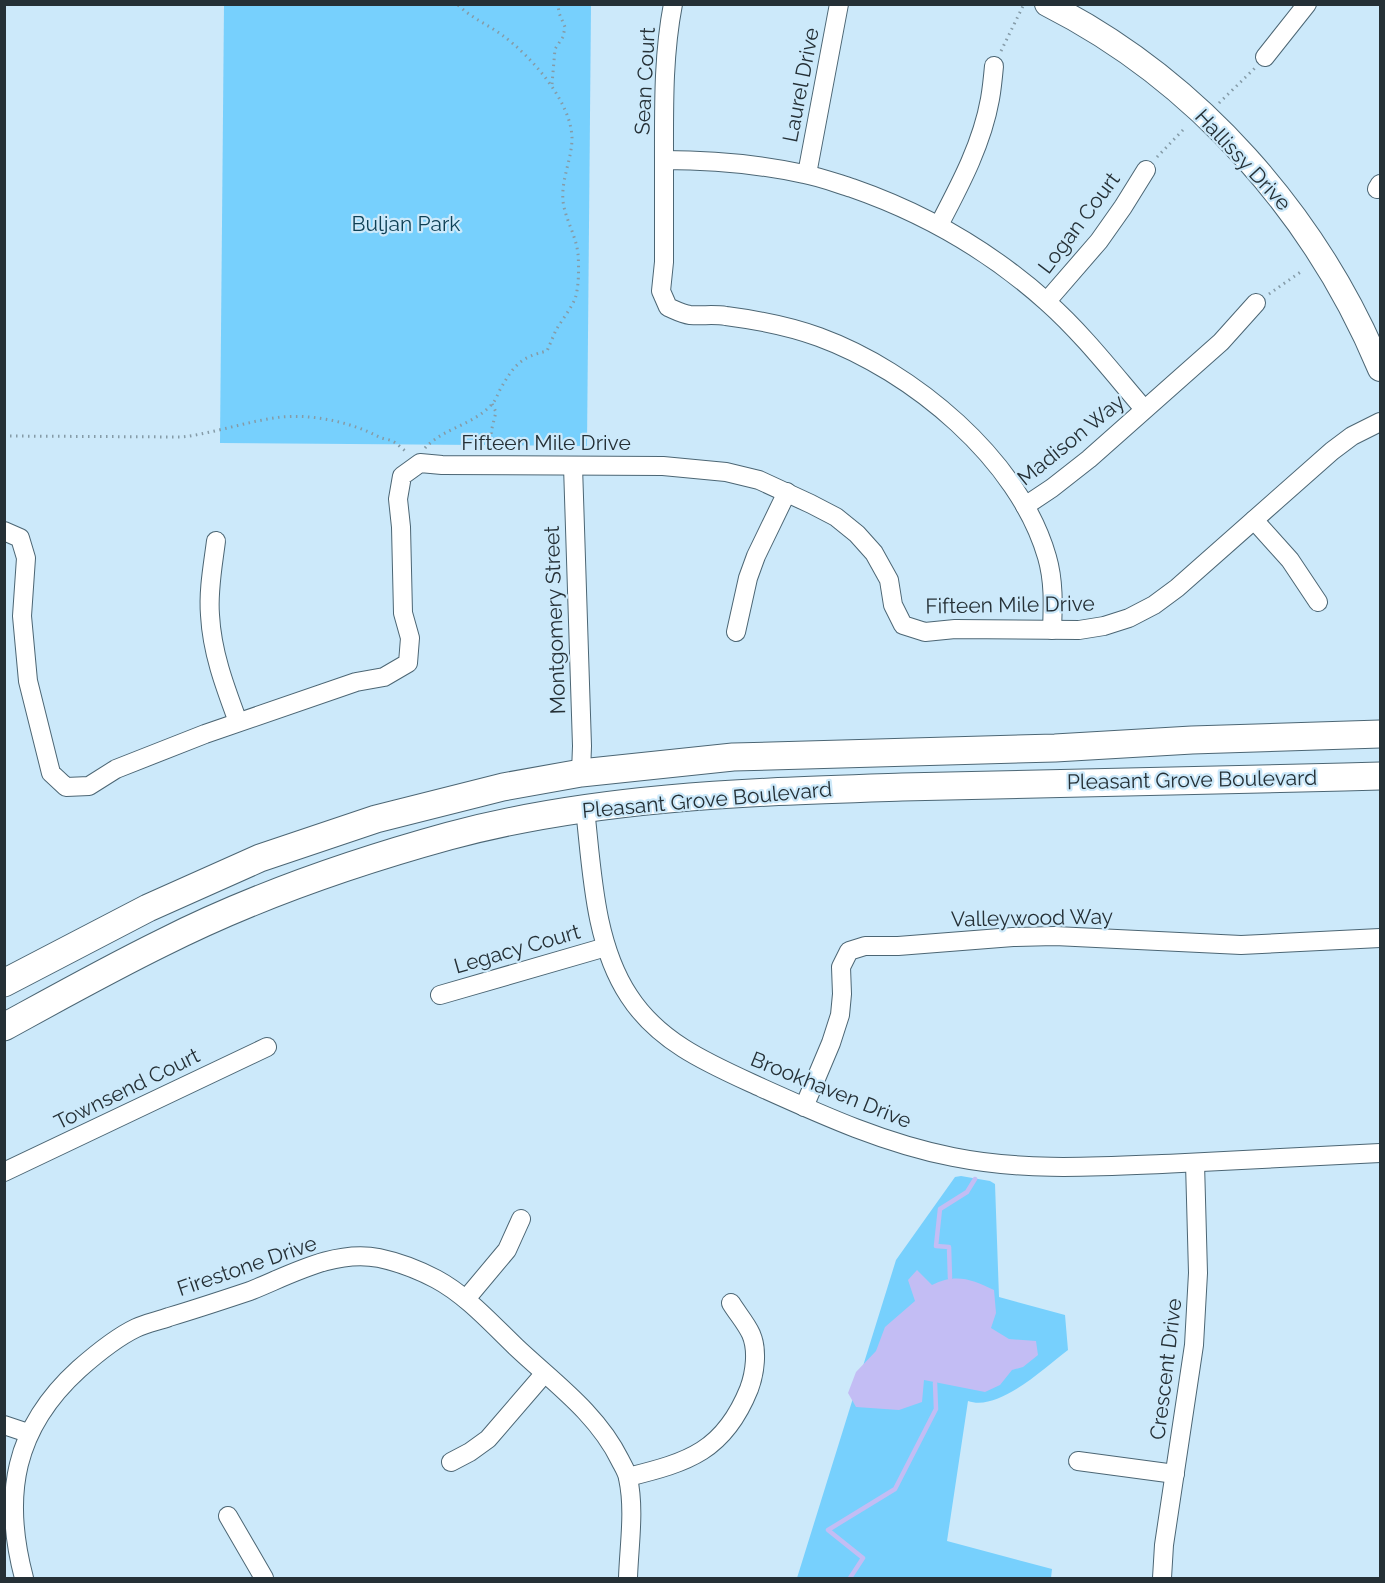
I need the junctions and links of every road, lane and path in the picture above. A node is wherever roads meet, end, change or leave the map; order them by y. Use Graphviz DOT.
graph roads {
  1 [pos="457,4"];
  2 [pos="558,4"];
  3 [pos="673,4"];
  4 [pos="839,4"];
  5 [pos="1024,4"];
  6 [pos="1047,4"];
  7 [pos="1307,4"];
  8 [pos="1265,57"];
  9 [pos="994,66"];
  10 [pos="552,86"];
  11 [pos="1218,104"];
  12 [pos="1183,130"];
  13 [pos="664,160"];
  14 [pos="1146,170"];
  15 [pos="807,174"];
  16 [pos="939,225"];
  17 [pos="1302,271"];
  18 [pos="1047,302"];
  19 [pos="1256,303"];
  20 [pos="1380,369"];
  21 [pos="492,404"];
  22 [pos="1144,410"];
  23 [pos="1380,422"];
  24 [pos="4,435"];
  25 [pos="420,463"];
  26 [pos="495,465"];
  27 [pos="573,466"];
  28 [pos="787,492"];
  29 [pos="1025,506"];
  30 [pos="1254,520"];
  31 [pos="4,531"];
  32 [pos="216,541"];
  33 [pos="1318,602"];
  34 [pos="1052,630"];
  35 [pos="736,632"];
  36 [pos="1380,714"];
  37 [pos="238,722"];
  38 [pos="1380,734"];
  39 [pos="1321,736"];
  40 [pos="581,773"];
  41 [pos="1380,776"];
  42 [pos="1324,778"];
  43 [pos="1380,794"];
  44 [pos="585,809"];
  45 [pos="356,863"];
  46 [pos="1380,938"];
  47 [pos="606,947"];
  48 [pos="4,983"];
  49 [pos="440,995"];
  50 [pos="4,1027"];
  51 [pos="267,1047"];
  52 [pos="804,1107"];
  53 [pos="1380,1153"];
  54 [pos="1196,1163"];
  55 [pos="5,1171"];
  56 [pos="521,1218"];
  57 [pos="465,1299"];
  58 [pos="731,1303"];
  59 [pos="544,1374"];
  60 [pos="4,1425"];
  61 [pos="28,1433"];
  62 [pos="1078,1461"];
  63 [pos="451,1462"];
  64 [pos="1175,1474"];
  65 [pos="628,1477"];
  66 [pos="228,1516"];
  67 [pos="24,1578"];
  68 [pos="264,1578"];
  69 [pos="628,1578"];
  70 [pos="1162,1578"];
  1 -- 10 [label="path"];
  2 -- 10 [label="path"];
  3 -- 13 [label="street, Sean Court"];
  4 -- 15 [label="street, Laurel Drive"];
  5 -- 9 [label="path"];
  6 -- 20 [label="street, Hallissy Drive"];
  7 -- 8 [label="street"];
  8 -- 11 [label="path"];
  9 -- 16 [label="street"];
  10 -- 21 [label="path"];
  12 -- 14 [label="path"];
  13 -- 15 [label="street"];
  13 -- 29 [label="street, Sean Court"];
  14 -- 18 [label="street, Logan Court"];
  15 -- 16 [label="street"];
  16 -- 18 [label="street"];
  17 -- 19 [label="path"];
  18 -- 22 [label="street"];
  19 -- 22 [label="street, Madison Way"];
  21 -- 25 [label="path"];
  21 -- 26 [label="path"];
  22 -- 29 [label="street, Madison Way"];
  23 -- 30 [label="street, Fifteen Mile Drive"];
  24 -- 25 [label="path"];
  25 -- 26 [label="street, Fifteen Mile Drive"];
  25 -- 37 [label="street"];
  26 -- 27 [label="street, Fifteen Mile Drive"];
  27 -- 28 [label="street, Fifteen Mile Drive"];
  27 -- 40 [label="street, Montgomery Street"];
  28 -- 34 [label="street, Fifteen Mile Drive"];
  28 -- 35 [label="street"];
  29 -- 34 [label="street, Sean Court"];
  30 -- 33 [label="street"];
  30 -- 34 [label="street, Fifteen Mile Drive"];
  31 -- 37 [label="street"];
  32 -- 37 [label="street"];
  36 -- 39 [label="main road"];
  38 -- 39 [label="main road, Pleasant Grove Boulevard"];
  39 -- 40 [label="main road, Pleasant Grove Boulevard"];
  40 -- 45 [label="main road"];
  40 -- 48 [label="main road, Pleasant Grove Boulevard"];
  41 -- 42 [label="main road, Pleasant Grove Boulevard"];
  42 -- 43 [label="main road"];
  42 -- 44 [label="main road, Pleasant Grove Boulevard"];
  44 -- 45 [label="main road, Pleasant Grove Boulevard"];
  44 -- 47 [label="street, Brookhaven Drive"];
  45 -- 50 [label="main road, Pleasant Grove Boulevard"];
  46 -- 52 [label="street, Valleywood Way"];
  47 -- 49 [label="street, Legacy Court"];
  47 -- 52 [label="street, Brookhaven Drive"];
  51 -- 55 [label="street, Townsend Court"];
  52 -- 54 [label="street, Brookhaven Drive"];
  53 -- 54 [label="street, Brookhaven Drive"];
  54 -- 64 [label="street, Crescent Drive"];
  56 -- 57 [label="street"];
  57 -- 59 [label="street, Firestone Drive"];
  57 -- 61 [label="street, Firestone Drive"];
  58 -- 65 [label="street"];
  59 -- 63 [label="street"];
  59 -- 65 [label="street, Firestone Drive"];
  60 -- 61 [label="street"];
  61 -- 67 [label="street, Firestone Drive"];
  62 -- 64 [label="street"];
  64 -- 70 [label="street, Crescent Drive"];
  65 -- 69 [label="street, Firestone Drive"];
  66 -- 68 [label="street"];
}
